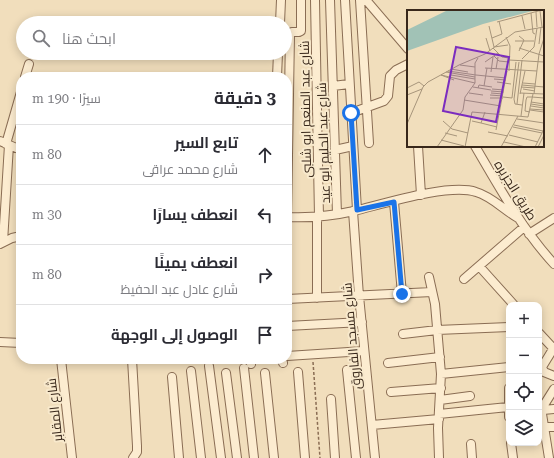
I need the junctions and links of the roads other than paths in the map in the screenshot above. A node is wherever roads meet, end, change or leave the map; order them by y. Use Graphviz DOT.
graph roads {
  1 [pos="281,0"];
  2 [pos="301,0"];
  3 [pos="315,0"];
  4 [pos="330,0"];
  5 [pos="345,0"];
  6 [pos="360,0"];
  7 [pos="366,0"];
  8 [pos="280,16"];
  9 [pos="292,32"];
  10 [pos="407,48"];
  11 [pos="278,60"];
  12 [pos="290,60"];
  13 [pos="29,64"];
  14 [pos="407,64"];
  15 [pos="27,72"];
  16 [pos="277,72"];
  17 [pos="289,72"];
  18 [pos="349,84"];
  19 [pos="333,86"];
  20 [pos="16,108"];
  21 [pos="367,108"];
  22 [pos="351,113"];
  23 [pos="5,143"];
  24 [pos="369,143"];
  25 [pos="353,146"];
  26 [pos="418,147"];
  27 [pos="476,147"];
  28 [pos="16,148"];
  29 [pos="335,150"];
  30 [pos="421,195"];
  31 [pos="394,202"];
  32 [pos="355,211"];
  33 [pos="337,214"];
  34 [pos="292,217"];
  35 [pos="318,217"];
  36 [pos="518,218"];
  37 [pos="554,218"];
  38 [pos="524,226"];
  39 [pos="529,234"];
  40 [pos="16,237"];
  41 [pos="2,243"];
  42 [pos="553,262"];
  43 [pos="479,266"];
  44 [pos="429,277"];
  45 [pos="464,280"];
  46 [pos="432,292"];
  47 [pos="402,294"];
  48 [pos="359,296"];
  49 [pos="317,298"];
  50 [pos="292,299"];
  51 [pos="511,302"];
  52 [pos="362,322"];
  53 [pos="292,326"];
  54 [pos="506,327"];
  55 [pos="437,330"];
  56 [pos="403,334"];
  57 [pos="542,336"];
  58 [pos="0,342"];
  59 [pos="16,344"];
  60 [pos="553,349"];
  61 [pos="364,351"];
  62 [pos="292,358"];
  63 [pos="440,358"];
  64 [pos="388,363"];
  65 [pos="62,364"];
  66 [pos="132,364"];
  67 [pos="248,364"];
  68 [pos="209,366"];
  69 [pos="542,366"];
  70 [pos="506,367"];
  71 [pos="347,370"];
  72 [pos="542,370"];
  73 [pos="191,371"];
  74 [pos="298,372"];
  75 [pos="226,373"];
  76 [pos="265,373"];
  77 [pos="441,374"];
  78 [pos="554,376"];
  79 [pos="172,377"];
  80 [pos="441,388"];
  81 [pos="554,389"];
  82 [pos="391,392"];
  83 [pos="470,396"];
  84 [pos="331,399"];
  85 [pos="440,400"];
  86 [pos="506,407"];
  87 [pos="554,408"];
  88 [pos="543,410"];
  89 [pos="439,417"];
  90 [pos="372,425"];
  91 [pos="554,426"];
  92 [pos="544,428"];
  93 [pos="471,444"];
  94 [pos="511,446"];
  95 [pos="554,456"];
  96 [pos="72,458"];
  97 [pos="133,458"];
  98 [pos="179,458"];
  99 [pos="201,458"];
  100 [pos="221,458"];
  101 [pos="237,458"];
  102 [pos="254,458"];
  103 [pos="274,458"];
  104 [pos="305,458"];
  105 [pos="335,458"];
  106 [pos="356,458"];
  107 [pos="375,458"];
  108 [pos="440,458"];
  109 [pos="472,458"];
  110 [pos="513,458"];
  111 [pos="548,458"];
  1 -- 8 [label="street"];
  2 -- 9 [label="street"];
  3 -- 35 [label="street, شارع عبد المنعم ابو شلبى"];
  4 -- 19 [label="street, شارع عبد الحليم ابو عيد"];
  5 -- 18 [label="street, شارع مسجد الفاروق"];
  6 -- 21 [label="street"];
  7 -- 10 [label="street"];
  11 -- 16 [label="street"];
  12 -- 17 [label="street"];
  13 -- 15 [label="street"];
  14 -- 21 [label="street"];
  18 -- 19 [label="street"];
  18 -- 22 [label="street, شارع مسجد الفاروق"];
  19 -- 29 [label="street, شارع عبد الحليم ابو عيد"];
  20 -- 23 [label="street"];
  21 -- 22 [label="street"];
  21 -- 24 [label="street"];
  22 -- 25 [label="street, شارع مسجد الفاروق"];
  23 -- 28 [label="street"];
  23 -- 41 [label="street"];
  25 -- 29 [label="street"];
  25 -- 32 [label="street, شارع مسجد الفاروق"];
  26 -- 30 [label="street"];
  27 -- 36 [label="street, طريق الجزيره"];
  29 -- 33 [label="street, شارع عبد الحليم ابو عيد"];
  30 -- 31 [label="street"];
  30 -- 36 [label="street"];
  31 -- 32 [label="street"];
  31 -- 47 [label="street"];
  32 -- 33 [label="street"];
  32 -- 48 [label="street, شارع مسجد الفاروق"];
  33 -- 35 [label="street"];
  34 -- 35 [label="street"];
  35 -- 49 [label="street, شارع عبد المنعم ابو شلبى"];
  36 -- 38 [label="street, طريق الجزيره"];
  37 -- 39 [label="street"];
  38 -- 39 [label="street, طريق الجزيره"];
  38 -- 43 [label="street"];
  39 -- 42 [label="street, طريق الجزيره"];
  40 -- 41 [label="street"];
  43 -- 45 [label="street"];
  43 -- 51 [label="street"];
  44 -- 46 [label="street"];
  46 -- 47 [label="street"];
  46 -- 55 [label="street"];
  47 -- 48 [label="street"];
  48 -- 49 [label="street"];
  48 -- 52 [label="street, شارع مسجد الفاروق"];
  49 -- 50 [label="street"];
  52 -- 53 [label="street"];
  52 -- 61 [label="street, شارع مسجد الفاروق"];
  54 -- 55 [label="street"];
  55 -- 56 [label="street"];
  55 -- 63 [label="street"];
  57 -- 60 [label="street"];
  58 -- 59 [label="street"];
  60 -- 69 [label="street"];
  61 -- 62 [label="street"];
  61 -- 90 [label="street, شارع مسجد الفاروق"];
  63 -- 64 [label="street"];
  63 -- 77 [label="street"];
  65 -- 96 [label="street, شارع المقابر"];
  66 -- 97 [label="street"];
  67 -- 102 [label="street"];
  68 -- 100 [label="street"];
  70 -- 77 [label="street"];
  71 -- 106 [label="street"];
  72 -- 78 [label="street"];
  73 -- 99 [label="street"];
  74 -- 104 [label="street"];
  75 -- 101 [label="street"];
  76 -- 103 [label="street"];
  77 -- 80 [label="street"];
  79 -- 98 [label="street"];
  80 -- 82 [label="street"];
  80 -- 85 [label="street"];
  81 -- 88 [label="street"];
  83 -- 85 [label="street"];
  84 -- 105 [label="street"];
  85 -- 89 [label="street"];
  86 -- 89 [label="street"];
  87 -- 88 [label="street"];
  88 -- 92 [label="street"];
  89 -- 90 [label="street"];
  89 -- 108 [label="street"];
  90 -- 107 [label="street, شارع مسجد الفاروق"];
  91 -- 92 [label="street"];
  92 -- 111 [label="street"];
  93 -- 109 [label="street"];
  94 -- 110 [label="street"];
  95 -- 111 [label="street"];
}
